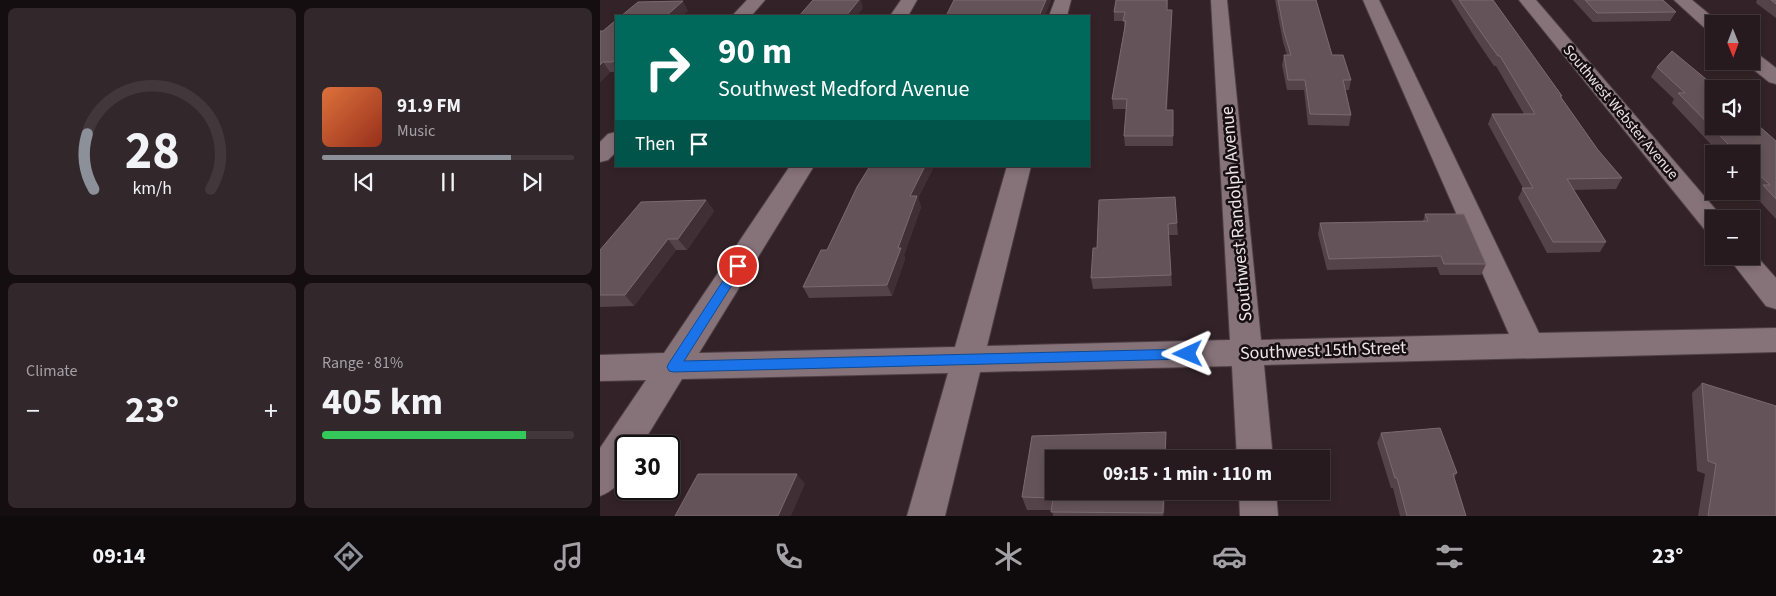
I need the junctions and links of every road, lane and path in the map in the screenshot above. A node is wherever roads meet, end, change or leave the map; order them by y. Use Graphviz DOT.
graph roads {
  1 [pos="757,0"];
  2 [pos="909,0"];
  3 [pos="1063,0"];
  4 [pos="1219,0"];
  5 [pos="1371,0"];
  6 [pos="1527,0"];
  7 [pos="1682,0"];
  8 [pos="742,15"];
  9 [pos="900,15"];
  10 [pos="1058,15"];
  11 [pos="1705,19"];
  12 [pos="1760,65"];
  13 [pos="1776,78"];
  14 [pos="615,140"];
  15 [pos="600,155"];
  16 [pos="801,167"];
  17 [pos="1019,167"];
  18 [pos="1705,213"];
  19 [pos="1748,265"];
  20 [pos="1776,298"];
  21 [pos="1776,340"];
  22 [pos="1529,344"];
  23 [pos="1248,352"];
  24 [pos="968,360"];
  25 [pos="674,367"];
  26 [pos="600,368"];
  27 [pos="1254,450"];
  28 [pos="600,479"];
  29 [pos="1258,500"];
  30 [pos="926,516"];
  31 [pos="1259,516"];
  1 -- 8 [label="street"];
  2 -- 9 [label="street"];
  3 -- 10 [label="street"];
  4 -- 23 [label="street, Southwest Randolph Avenue"];
  5 -- 22 [label="street"];
  6 -- 18 [label="street, Southwest Webster Avenue"];
  7 -- 11 [label="street"];
  12 -- 13 [label="street"];
  14 -- 15 [label="street"];
  16 -- 25 [label="street"];
  17 -- 24 [label="street"];
  19 -- 20 [label="street"];
  21 -- 22 [label="street, Southwest 15th Street"];
  22 -- 23 [label="street, Southwest 15th Street"];
  23 -- 24 [label="street, Southwest 15th Street"];
  23 -- 27 [label="street, Southwest Randolph Avenue"];
  24 -- 25 [label="street, Southwest 15th Street"];
  24 -- 30 [label="street"];
  25 -- 26 [label="street, Southwest 15th Street"];
  25 -- 28 [label="street"];
  29 -- 31 [label="street"];
}
